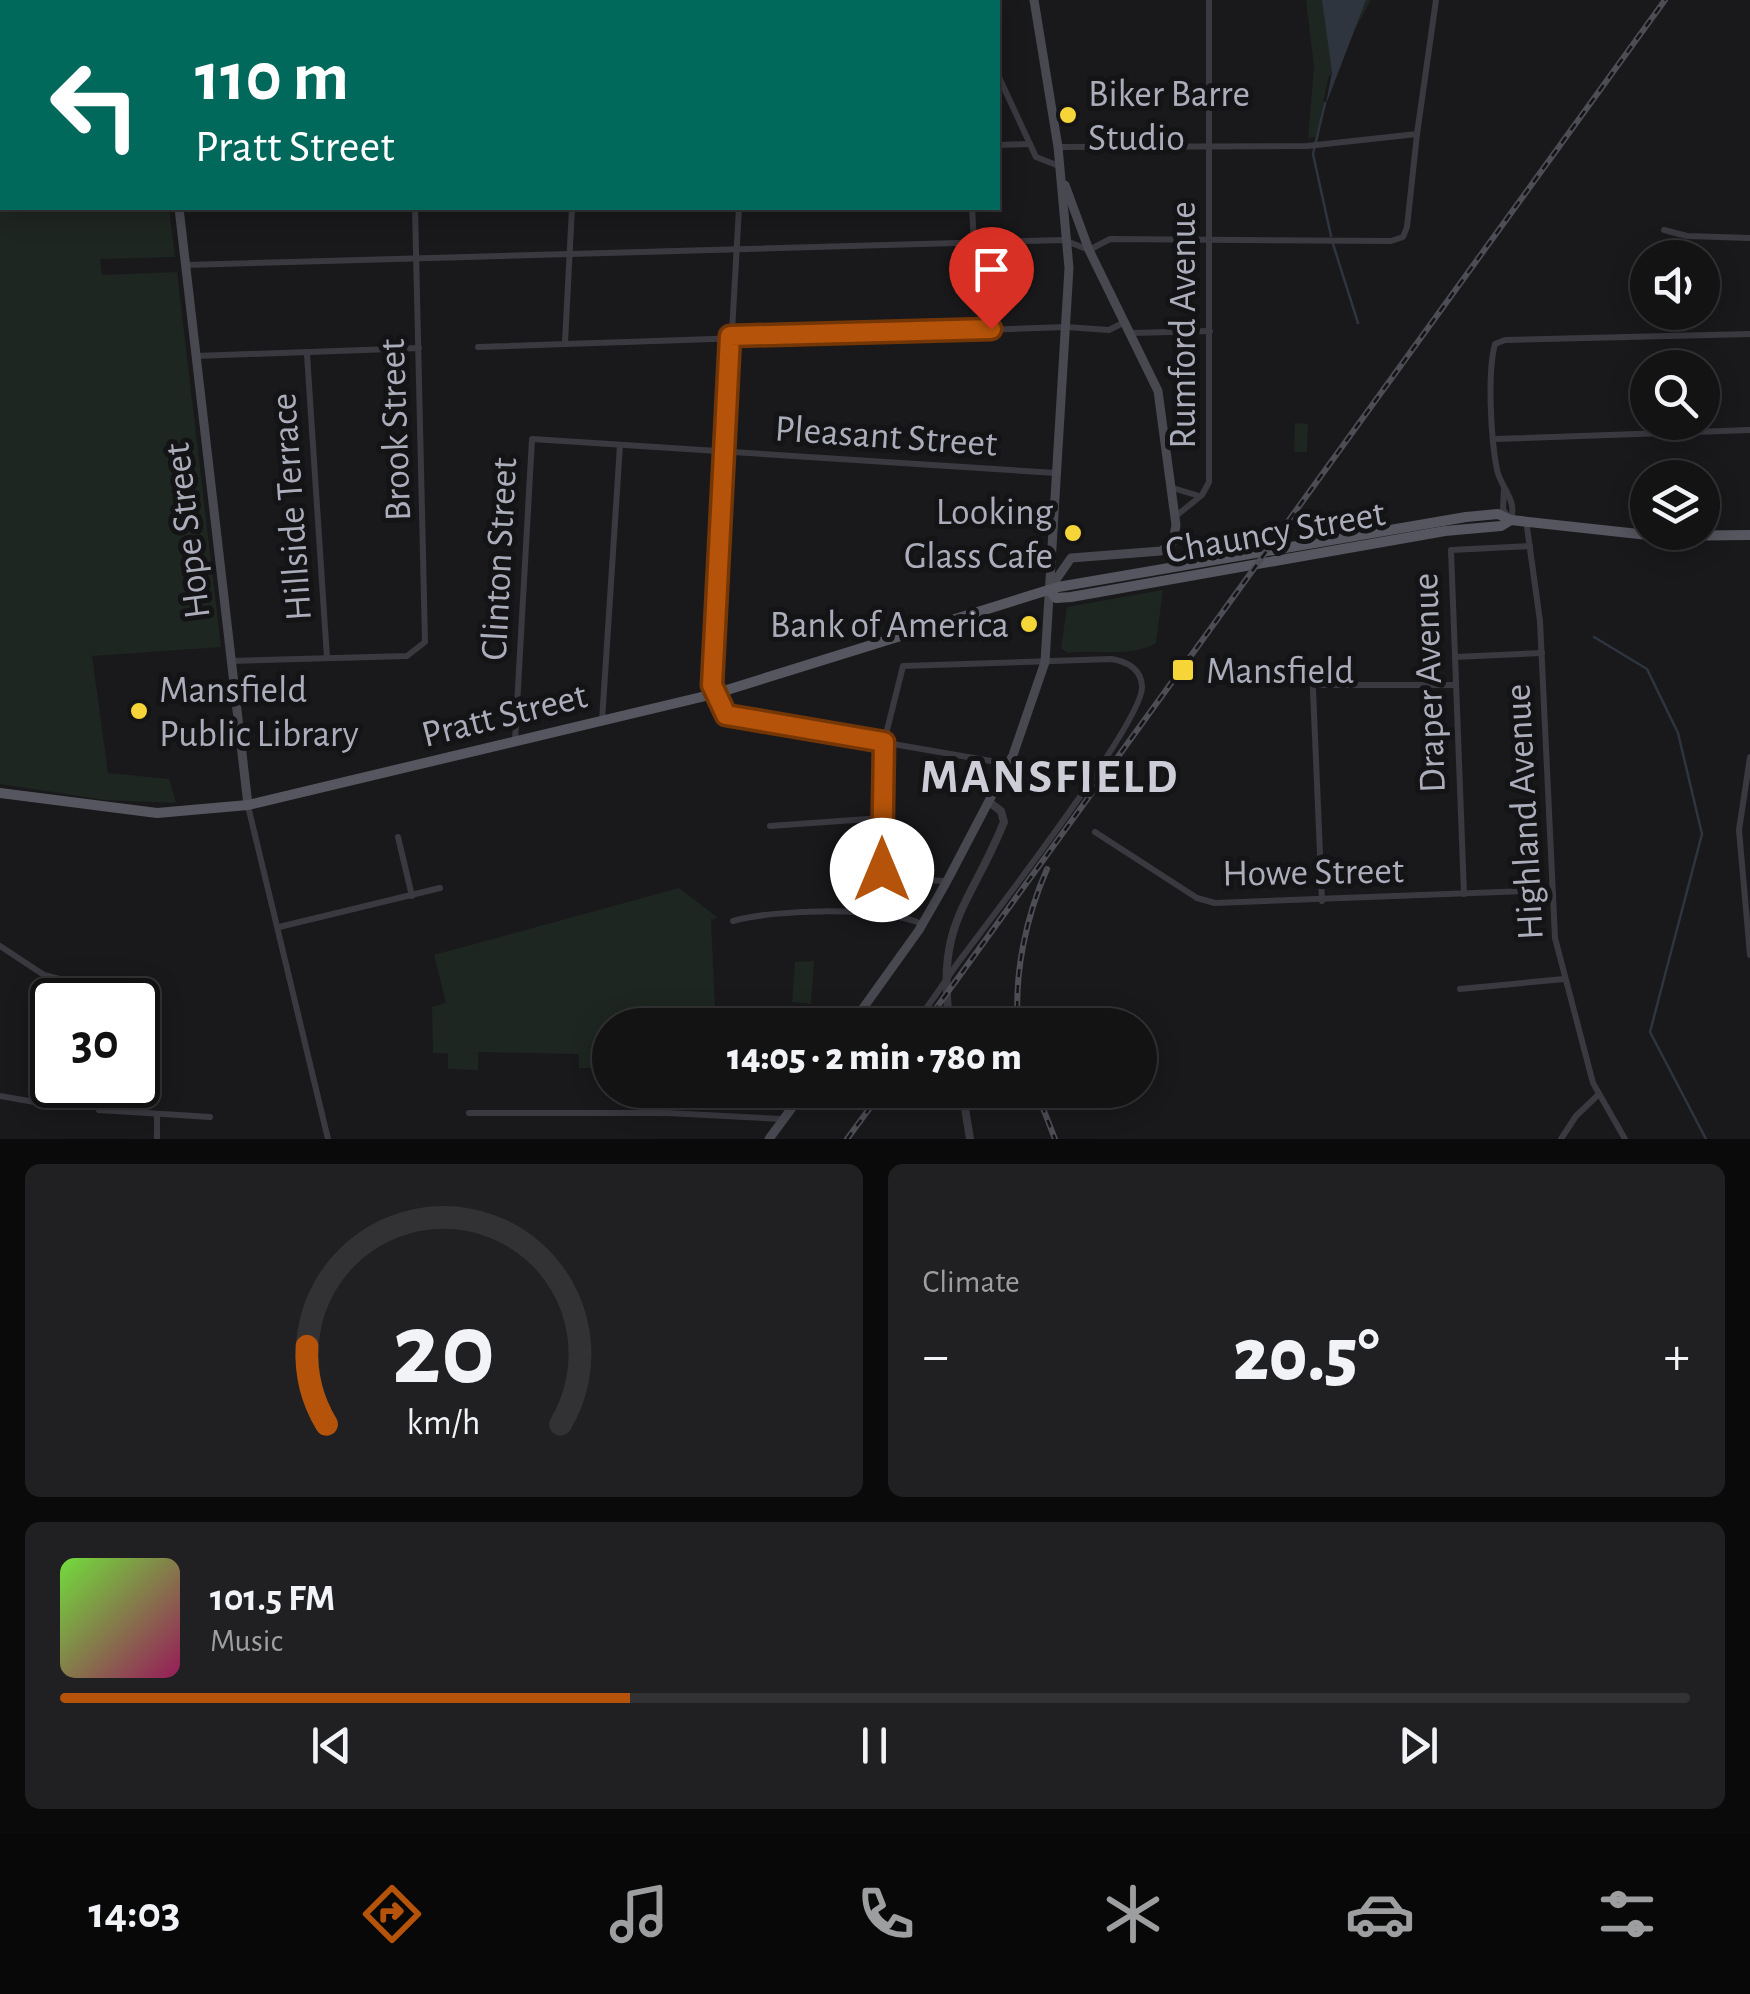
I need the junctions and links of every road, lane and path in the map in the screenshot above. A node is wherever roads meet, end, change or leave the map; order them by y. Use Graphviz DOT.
graph roads {
  1 [pos="1034,0"];
  2 [pos="1209,0"];
  3 [pos="1436,0"];
  4 [pos="1000,79"];
  5 [pos="1417,134"];
  6 [pos="1030,144"];
  7 [pos="1000,145"];
  8 [pos="1209,146"];
  9 [pos="1058,147"];
  10 [pos="1060,166"];
  11 [pos="179,210"];
  12 [pos="415,210"];
  13 [pos="572,210"];
  14 [pos="739,210"];
  15 [pos="972,210"];
  16 [pos="1664,230"];
  17 [pos="1750,238"];
  18 [pos="1064,240"];
  19 [pos="1210,240"];
  20 [pos="974,242"];
  21 [pos="736,250"];
  22 [pos="1088,250"];
  23 [pos="570,254"];
  24 [pos="417,257"];
  25 [pos="186,265"];
  26 [pos="1069,268"];
  27 [pos="1124,322"];
  28 [pos="1066,327"];
  29 [pos="1210,331"];
  30 [pos="1130,333"];
  31 [pos="1750,334"];
  32 [pos="730,336"];
  33 [pos="565,342"];
  34 [pos="478,347"];
  35 [pos="419,348"];
  36 [pos="307,354"];
  37 [pos="196,356"];
  38 [pos="1750,430"];
  39 [pos="1495,439"];
  40 [pos="532,440"];
  41 [pos="620,445"];
  42 [pos="724,452"];
  43 [pos="1056,473"];
  44 [pos="1173,488"];
  45 [pos="1200,496"];
  46 [pos="1176,516"];
  47 [pos="1511,520"];
  48 [pos="1526,520"];
  49 [pos="1054,530"];
  50 [pos="1750,535"];
  51 [pos="1530,546"];
  52 [pos="1071,558"];
  53 [pos="1050,591"];
  54 [pos="1542,653"];
  55 [pos="1455,657"];
  56 [pos="327,658"];
  57 [pos="231,660"];
  58 [pos="1045,662"];
  59 [pos="1312,666"];
  60 [pos="1312,685"];
  61 [pos="1456,686"];
  62 [pos="714,694"];
  63 [pos="602,720"];
  64 [pos="515,741"];
  65 [pos="884,742"];
  66 [pos="1750,757"];
  67 [pos="1009,764"];
  68 [pos="0,794"];
  69 [pos="989,802"];
  70 [pos="248,805"];
  71 [pos="882,818"];
  72 [pos="770,826"];
  73 [pos="1095,832"];
  74 [pos="398,837"];
  75 [pos="1750,846"];
  76 [pos="1739,847"];
  77 [pos="946,881"];
  78 [pos="440,888"];
  79 [pos="1551,890"];
  80 [pos="1464,894"];
  81 [pos="412,896"];
  82 [pos="1322,901"];
  83 [pos="733,921"];
  84 [pos="922,924"];
  85 [pos="279,927"];
  86 [pos="0,946"];
  87 [pos="1750,955"];
  88 [pos="56,978"];
  89 [pos="1564,979"];
  90 [pos="1460,988"];
  91 [pos="862,1008"];
  92 [pos="926,1008"];
  93 [pos="949,1008"];
  94 [pos="1598,1095"];
  95 [pos="0,1096"];
  96 [pos="30,1101"];
  97 [pos="792,1108"];
  98 [pos="965,1108"];
  99 [pos="98,1110"];
  100 [pos="469,1113"];
  101 [pos="156,1116"];
  102 [pos="210,1117"];
  103 [pos="784,1120"];
  104 [pos="157,1139"];
  105 [pos="328,1139"];
  106 [pos="769,1139"];
  107 [pos="970,1139"];
  108 [pos="1562,1139"];
  109 [pos="1625,1139"];
  1 -- 9 [label="main road"];
  2 -- 8 [label="street, Rumford Avenue"];
  3 -- 5 [label="street"];
  4 -- 6 [label="street"];
  5 -- 8 [label="street"];
  5 -- 19 [label="street"];
  6 -- 7 [label="street"];
  6 -- 10 [label="street"];
  8 -- 9 [label="street"];
  8 -- 19 [label="street, Rumford Avenue"];
  9 -- 10 [label="main road"];
  10 -- 18 [label="main road"];
  10 -- 22 [label="main road"];
  11 -- 25 [label="main road, Hope Street"];
  12 -- 24 [label="street, Brook Street"];
  13 -- 23 [label="street"];
  14 -- 21 [label="street"];
  15 -- 20 [label="street"];
  16 -- 17 [label="street"];
  18 -- 20 [label="street"];
  18 -- 22 [label="street"];
  18 -- 26 [label="main road"];
  19 -- 22 [label="street"];
  19 -- 29 [label="street, Rumford Avenue"];
  20 -- 21 [label="street"];
  21 -- 23 [label="street"];
  21 -- 32 [label="street"];
  22 -- 26 [label="main road"];
  22 -- 27 [label="main road"];
  23 -- 24 [label="street"];
  23 -- 33 [label="street"];
  24 -- 25 [label="street"];
  24 -- 35 [label="street, Brook Street"];
  25 -- 37 [label="main road, Hope Street"];
  26 -- 28 [label="main road"];
  27 -- 28 [label="street"];
  27 -- 30 [label="main road"];
  28 -- 32 [label="street"];
  28 -- 43 [label="main road"];
  29 -- 30 [label="street"];
  29 -- 45 [label="street, Rumford Avenue"];
  30 -- 44 [label="main road"];
  31 -- 39 [label="street"];
  32 -- 33 [label="street"];
  32 -- 42 [label="street"];
  33 -- 34 [label="street"];
  35 -- 36 [label="street"];
  35 -- 56 [label="street, Brook Street"];
  36 -- 37 [label="street"];
  36 -- 56 [label="street, Hillside Terrace"];
  37 -- 57 [label="main road, Hope Street"];
  38 -- 39 [label="street"];
  39 -- 47 [label="street"];
  40 -- 41 [label="street, Pleasant Street"];
  40 -- 64 [label="street, Clinton Street"];
  41 -- 42 [label="street, Pleasant Street"];
  41 -- 63 [label="street"];
  42 -- 43 [label="street, Pleasant Street"];
  42 -- 62 [label="street"];
  43 -- 49 [label="main road"];
  44 -- 45 [label="street"];
  44 -- 46 [label="main road"];
  45 -- 46 [label="street, Rumford Avenue"];
  46 -- 52 [label="main road"];
  47 -- 48 [label="main road, Chauncy Street"];
  47 -- 53 [label="main road, Chauncy Street"];
  48 -- 50 [label="main road, Chauncy Street"];
  48 -- 51 [label="street, Highland Avenue"];
  49 -- 52 [label="main road"];
  49 -- 53 [label="main road"];
  51 -- 54 [label="street, Highland Avenue"];
  51 -- 55 [label="street, Draper Avenue"];
  52 -- 53 [label="main road"];
  53 -- 58 [label="main road"];
  53 -- 62 [label="main road, Chauncy Street"];
  54 -- 55 [label="street"];
  54 -- 79 [label="street, Highland Avenue"];
  55 -- 61 [label="street, Draper Avenue"];
  56 -- 57 [label="street"];
  57 -- 70 [label="main road, Hope Street"];
  58 -- 65 [label="street"];
  58 -- 67 [label="main road"];
  58 -- 92 [label="street, bridge"];
  59 -- 60 [label="street"];
  60 -- 61 [label="street"];
  60 -- 82 [label="street"];
  61 -- 80 [label="street, Draper Avenue"];
  62 -- 63 [label="main road, Pratt Street"];
  62 -- 65 [label="street"];
  63 -- 64 [label="main road, Pratt Street"];
  64 -- 70 [label="main road, Pratt Street"];
  65 -- 67 [label="street"];
  65 -- 71 [label="street"];
  66 -- 76 [label="street"];
  67 -- 69 [label="main road"];
  68 -- 70 [label="main road, Pratt Street"];
  69 -- 77 [label="main road"];
  69 -- 93 [label="street"];
  70 -- 85 [label="street, Hope Street"];
  71 -- 72 [label="street"];
  71 -- 77 [label="street"];
  73 -- 82 [label="street, Howe Street"];
  74 -- 81 [label="street"];
  75 -- 76 [label="street"];
  76 -- 87 [label="street"];
  77 -- 84 [label="main road"];
  78 -- 81 [label="street"];
  79 -- 80 [label="street, Howe Street"];
  79 -- 89 [label="street, Highland Avenue"];
  80 -- 82 [label="street, Howe Street"];
  81 -- 85 [label="street"];
  83 -- 84 [label="street"];
  84 -- 91 [label="main road"];
  85 -- 105 [label="street, Hope Street"];
  86 -- 88 [label="street"];
  89 -- 90 [label="street"];
  89 -- 94 [label="street, Highland Avenue"];
  94 -- 108 [label="street"];
  94 -- 109 [label="street, Highland Avenue"];
  95 -- 96 [label="street"];
  97 -- 103 [label="main road"];
  98 -- 107 [label="street"];
  99 -- 101 [label="street"];
  100 -- 103 [label="street"];
  101 -- 102 [label="street"];
  101 -- 104 [label="street"];
  103 -- 106 [label="main road"];
}
